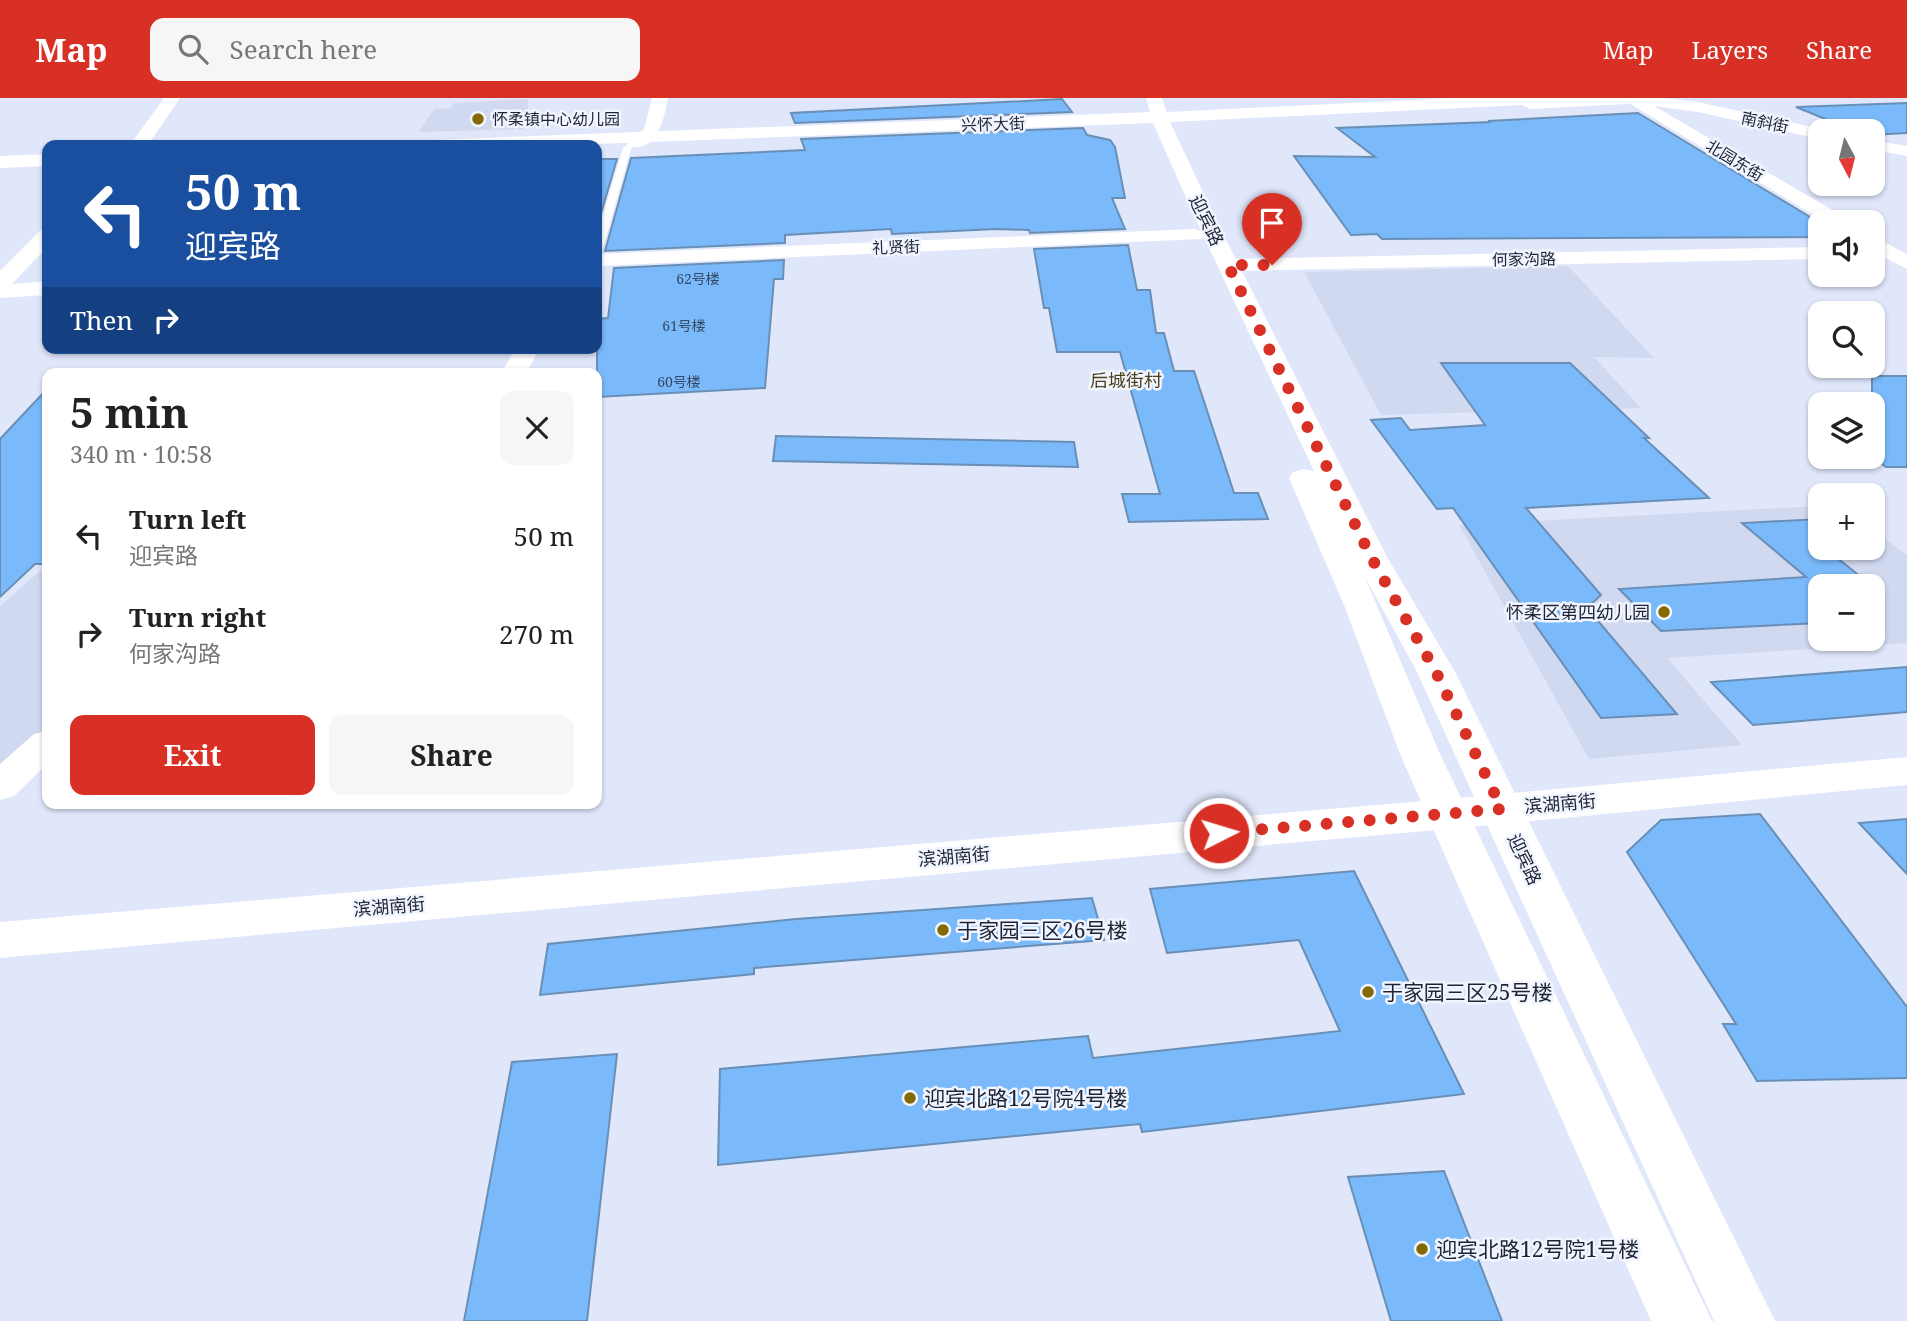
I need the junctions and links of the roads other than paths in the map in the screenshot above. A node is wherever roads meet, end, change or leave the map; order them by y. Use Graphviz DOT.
graph roads {
  1 [pos="172,98"];
  2 [pos="660,98"];
  3 [pos="1131,98"];
  4 [pos="1154,98"];
  5 [pos="1555,98"];
  6 [pos="1629,98"];
  7 [pos="1646,98"];
  8 [pos="1161,119"];
  9 [pos="1140,127"];
  10 [pos="1808,131"];
  11 [pos="641,139"];
  12 [pos="143,140"];
  13 [pos="602,140"];
  14 [pos="602,142"];
  15 [pos="1885,147"];
  16 [pos="1907,151"];
  17 [pos="42,163"];
  18 [pos="0,164"];
  19 [pos="1173,192"];
  20 [pos="1819,210"];
  21 [pos="602,234"];
  22 [pos="1194,235"];
  23 [pos="42,240"];
  24 [pos="1885,250"];
  25 [pos="1808,253"];
  26 [pos="602,260"];
  27 [pos="1907,263"];
  28 [pos="1228,265"];
  29 [pos="0,283"];
  30 [pos="42,288"];
  31 [pos="0,291"];
  32 [pos="42,748"];
  33 [pos="1907,771"];
  34 [pos="0,786"];
  35 [pos="1502,809"];
  36 [pos="1448,814"];
  37 [pos="0,940"];
  38 [pos="1682,1321"];
  39 [pos="1745,1321"];
  1 -- 12 [label="main road"];
  2 -- 11 [label="main road"];
  3 -- 9 [label="main road"];
  4 -- 8 [label="main road, 迎宾路"];
  5 -- 8 [label="main road, 兴怀大街"];
  6 -- 7 [label="main road, 兴怀大街"];
  6 -- 8 [label="main road, 兴怀大街"];
  6 -- 10 [label="street, 南斜街"];
  6 -- 20 [label="street, 北园东街"];
  8 -- 9 [label="main road, 兴怀大街"];
  8 -- 28 [label="main road, 迎宾路"];
  9 -- 11 [label="main road, 兴怀大街"];
  11 -- 13 [label="main road, 兴怀大街"];
  11 -- 14 [label="main road, 兴怀大街"];
  11 -- 21 [label="lane"];
  15 -- 16 [label="street"];
  17 -- 18 [label="main road"];
  19 -- 22 [label="main road, 迎宾路"];
  22 -- 26 [label="street, 礼贤街"];
  22 -- 36 [label="main road, 迎宾路"];
  23 -- 29 [label="street"];
  24 -- 27 [label="street"];
  25 -- 28 [label="street, 何家沟路"];
  28 -- 35 [label="main road, 迎宾路"];
  30 -- 31 [label="street"];
  32 -- 34 [label="street"];
  33 -- 35 [label="main road, 滨湖南街"];
  35 -- 36 [label="main road, 滨湖南街"];
  35 -- 39 [label="main road, 迎宾路"];
  36 -- 37 [label="main road, 滨湖南街"];
  36 -- 38 [label="main road, 迎宾路"];
}
